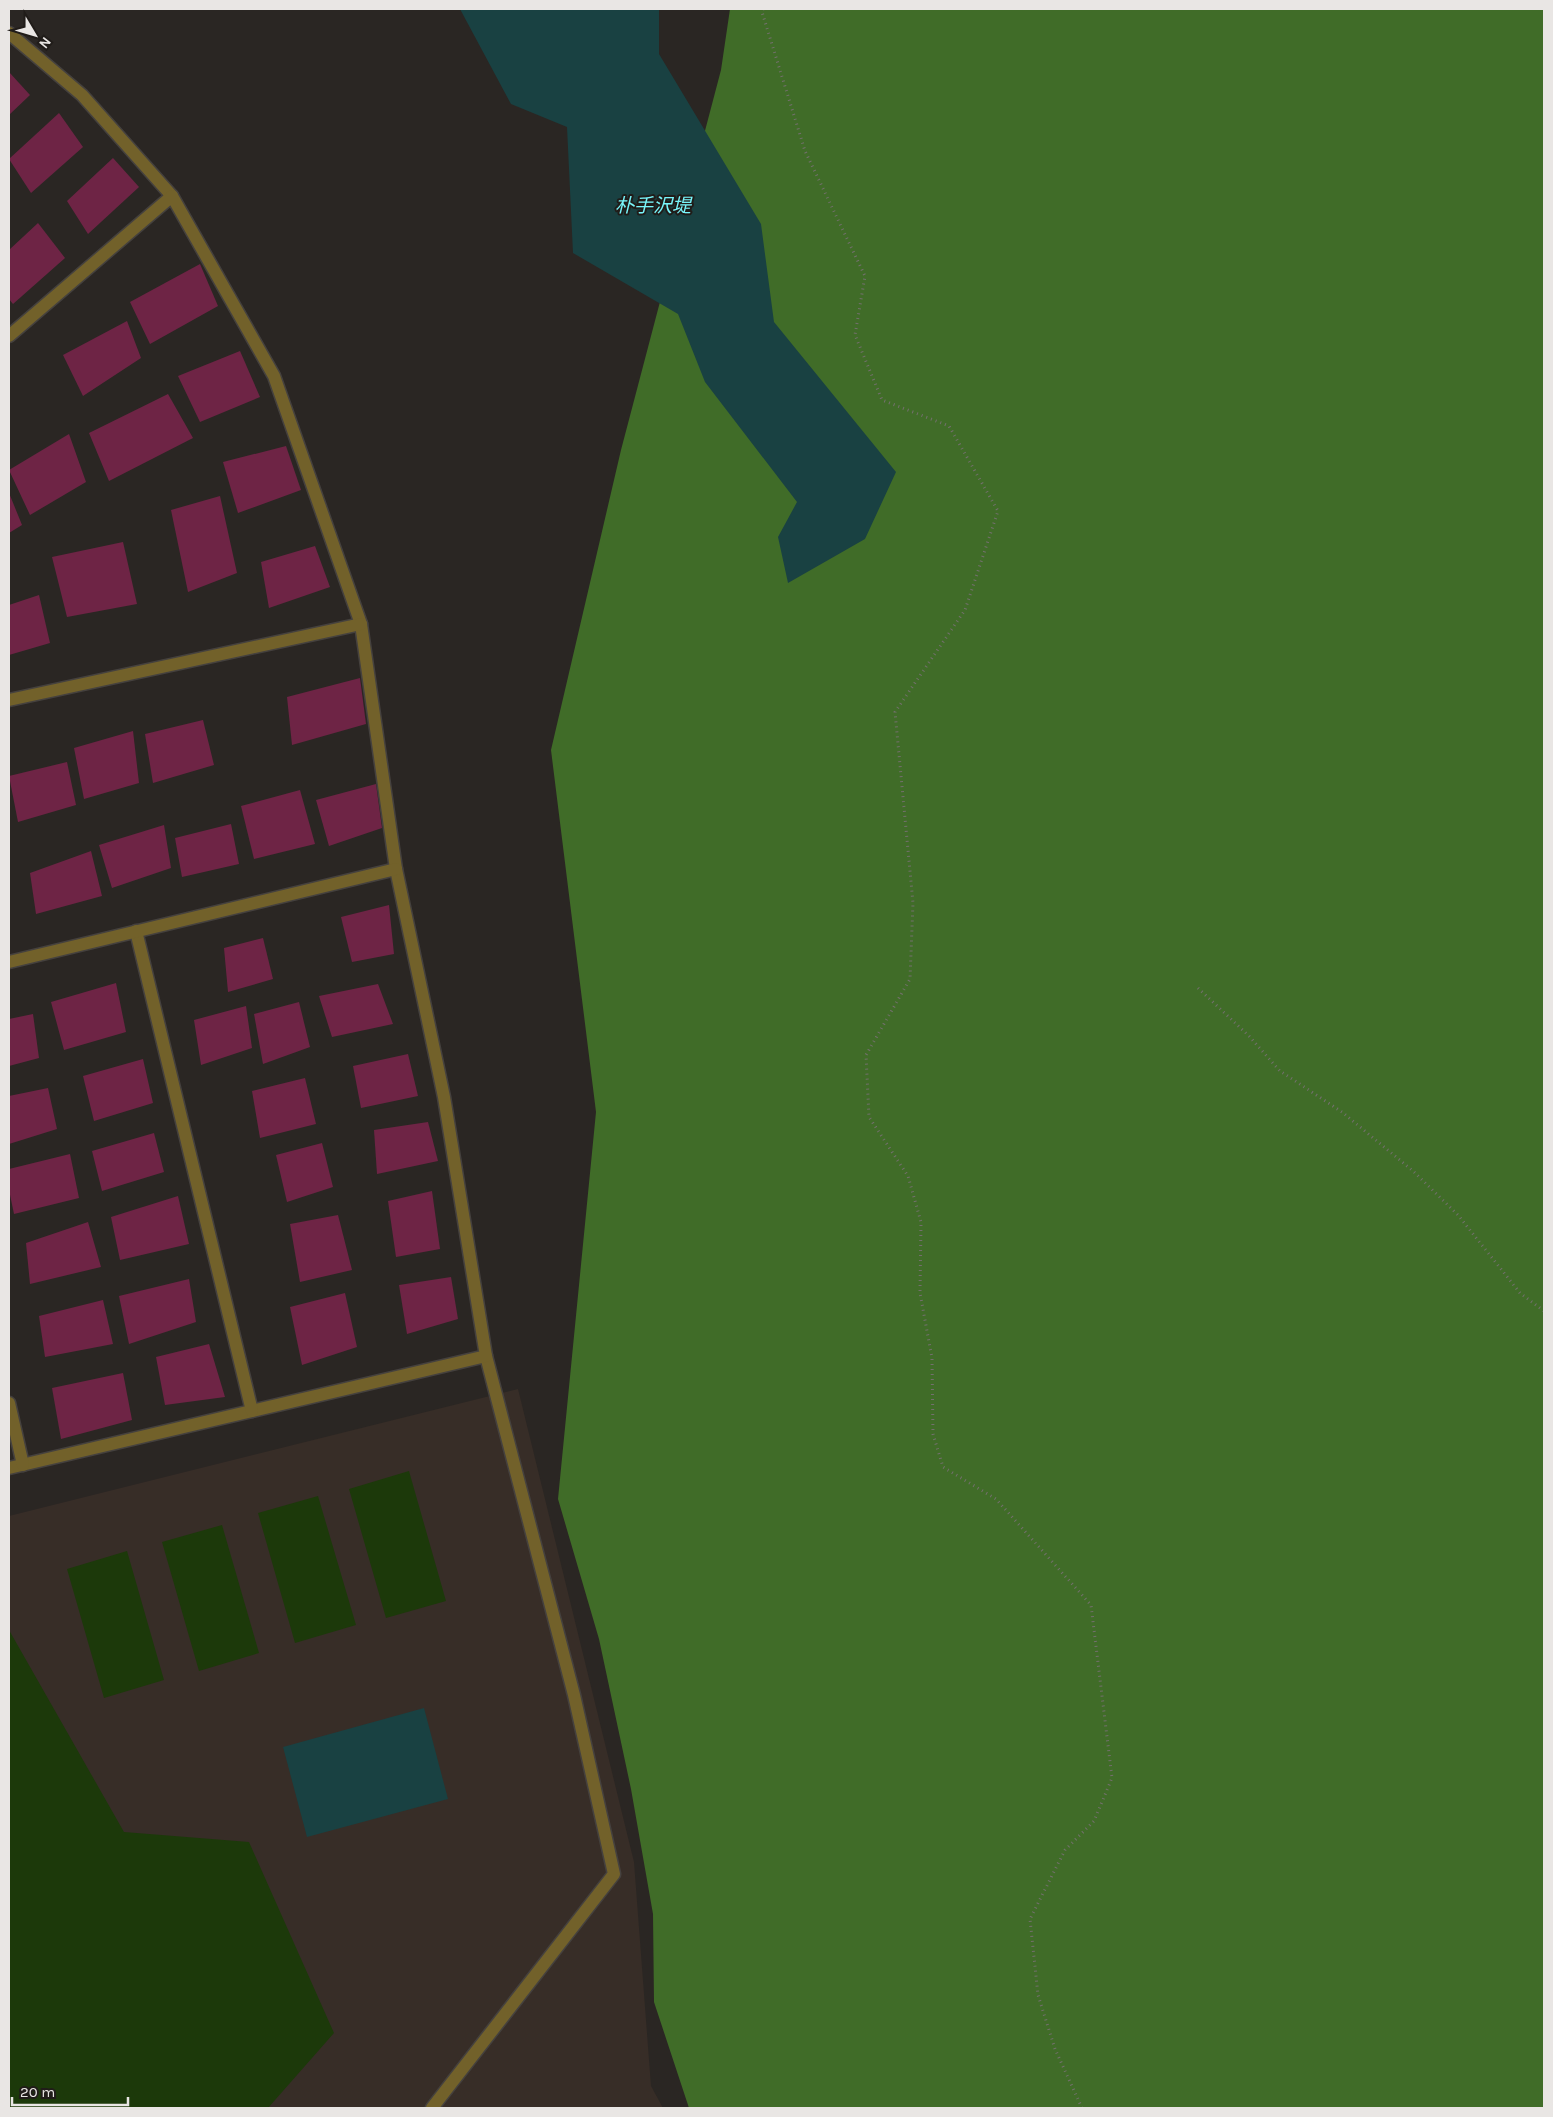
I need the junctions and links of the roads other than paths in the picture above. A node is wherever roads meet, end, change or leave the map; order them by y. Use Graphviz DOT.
graph roads {
  1 [pos="9,33"];
  2 [pos="172,196"];
  3 [pos="9,336"];
  4 [pos="361,624"];
  5 [pos="9,700"];
  6 [pos="396,869"];
  7 [pos="136,931"];
  8 [pos="9,962"];
  9 [pos="486,1356"];
  10 [pos="9,1403"];
  11 [pos="252,1411"];
  12 [pos="24,1465"];
  13 [pos="9,1468"];
  14 [pos="432,2108"];
  1 -- 2 [label="street"];
  2 -- 3 [label="street"];
  2 -- 4 [label="street"];
  4 -- 5 [label="street"];
  4 -- 6 [label="street"];
  6 -- 7 [label="street"];
  6 -- 9 [label="street"];
  7 -- 8 [label="street"];
  7 -- 11 [label="street"];
  9 -- 11 [label="street"];
  9 -- 14 [label="street"];
  10 -- 12 [label="street"];
  11 -- 12 [label="street"];
  12 -- 13 [label="street"];
}
